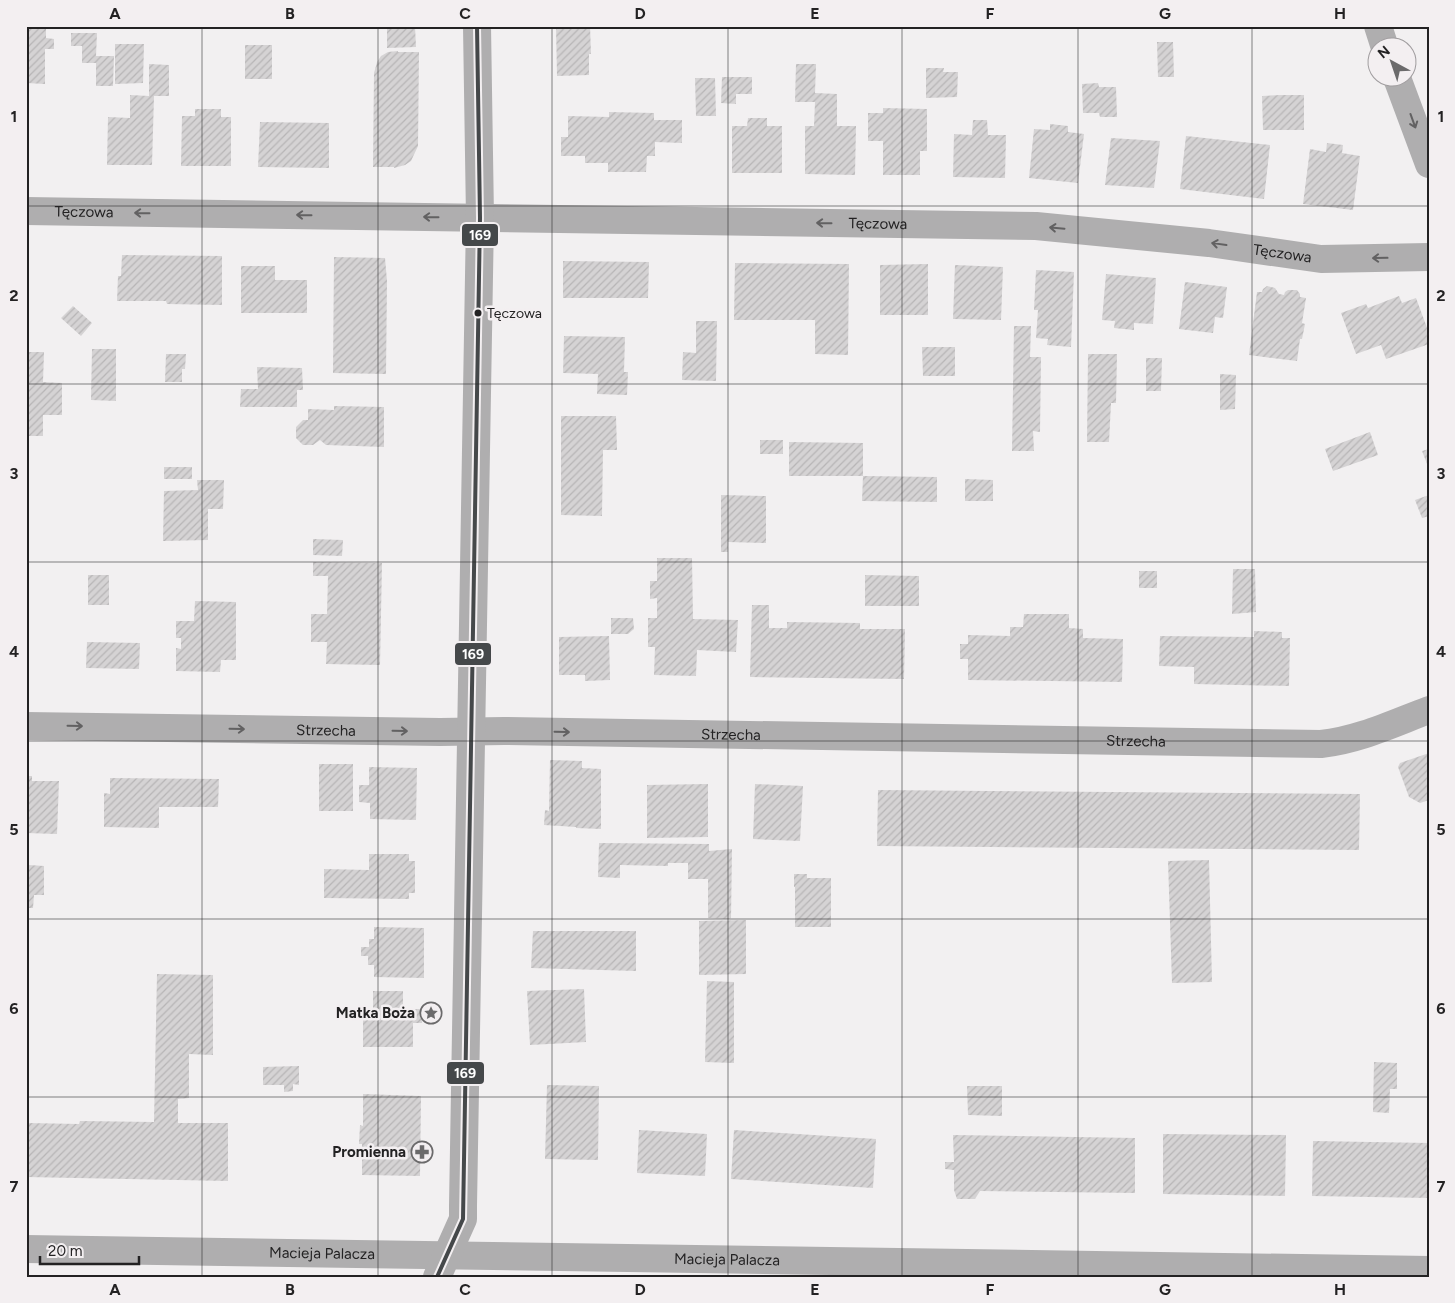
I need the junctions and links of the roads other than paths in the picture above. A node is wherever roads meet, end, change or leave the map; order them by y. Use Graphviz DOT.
graph roads {
  1 [pos="477,26"];
  2 [pos="1378,26"];
  3 [pos="1382,38"];
  4 [pos="1401,88"];
  5 [pos="1429,164"];
  6 [pos="26,211"];
  7 [pos="480,218"];
  8 [pos="1429,257"];
  9 [pos="1429,710"];
  10 [pos="26,726"];
  11 [pos="472,730"];
  12 [pos="26,1249"];
  13 [pos="442,1266"];
  14 [pos="1096,1270"];
  15 [pos="1429,1270"];
  1 -- 7 [label="street"];
  2 -- 3 [label="street"];
  4 -- 5 [label="street, one-way"];
  7 -- 6 [label="street, Tęczowa, one-way"];
  8 -- 7 [label="street, Tęczowa, one-way"];
  7 -- 11 [label="street"];
  11 -- 9 [label="street, Strzecha, one-way"];
  10 -- 11 [label="street, Strzecha, one-way"];
  11 -- 13 [label="street"];
  12 -- 13 [label="street, Macieja Palacza"];
  13 -- 14 [label="street, Macieja Palacza"];
  14 -- 15 [label="street, Macieja Palacza"];
}
